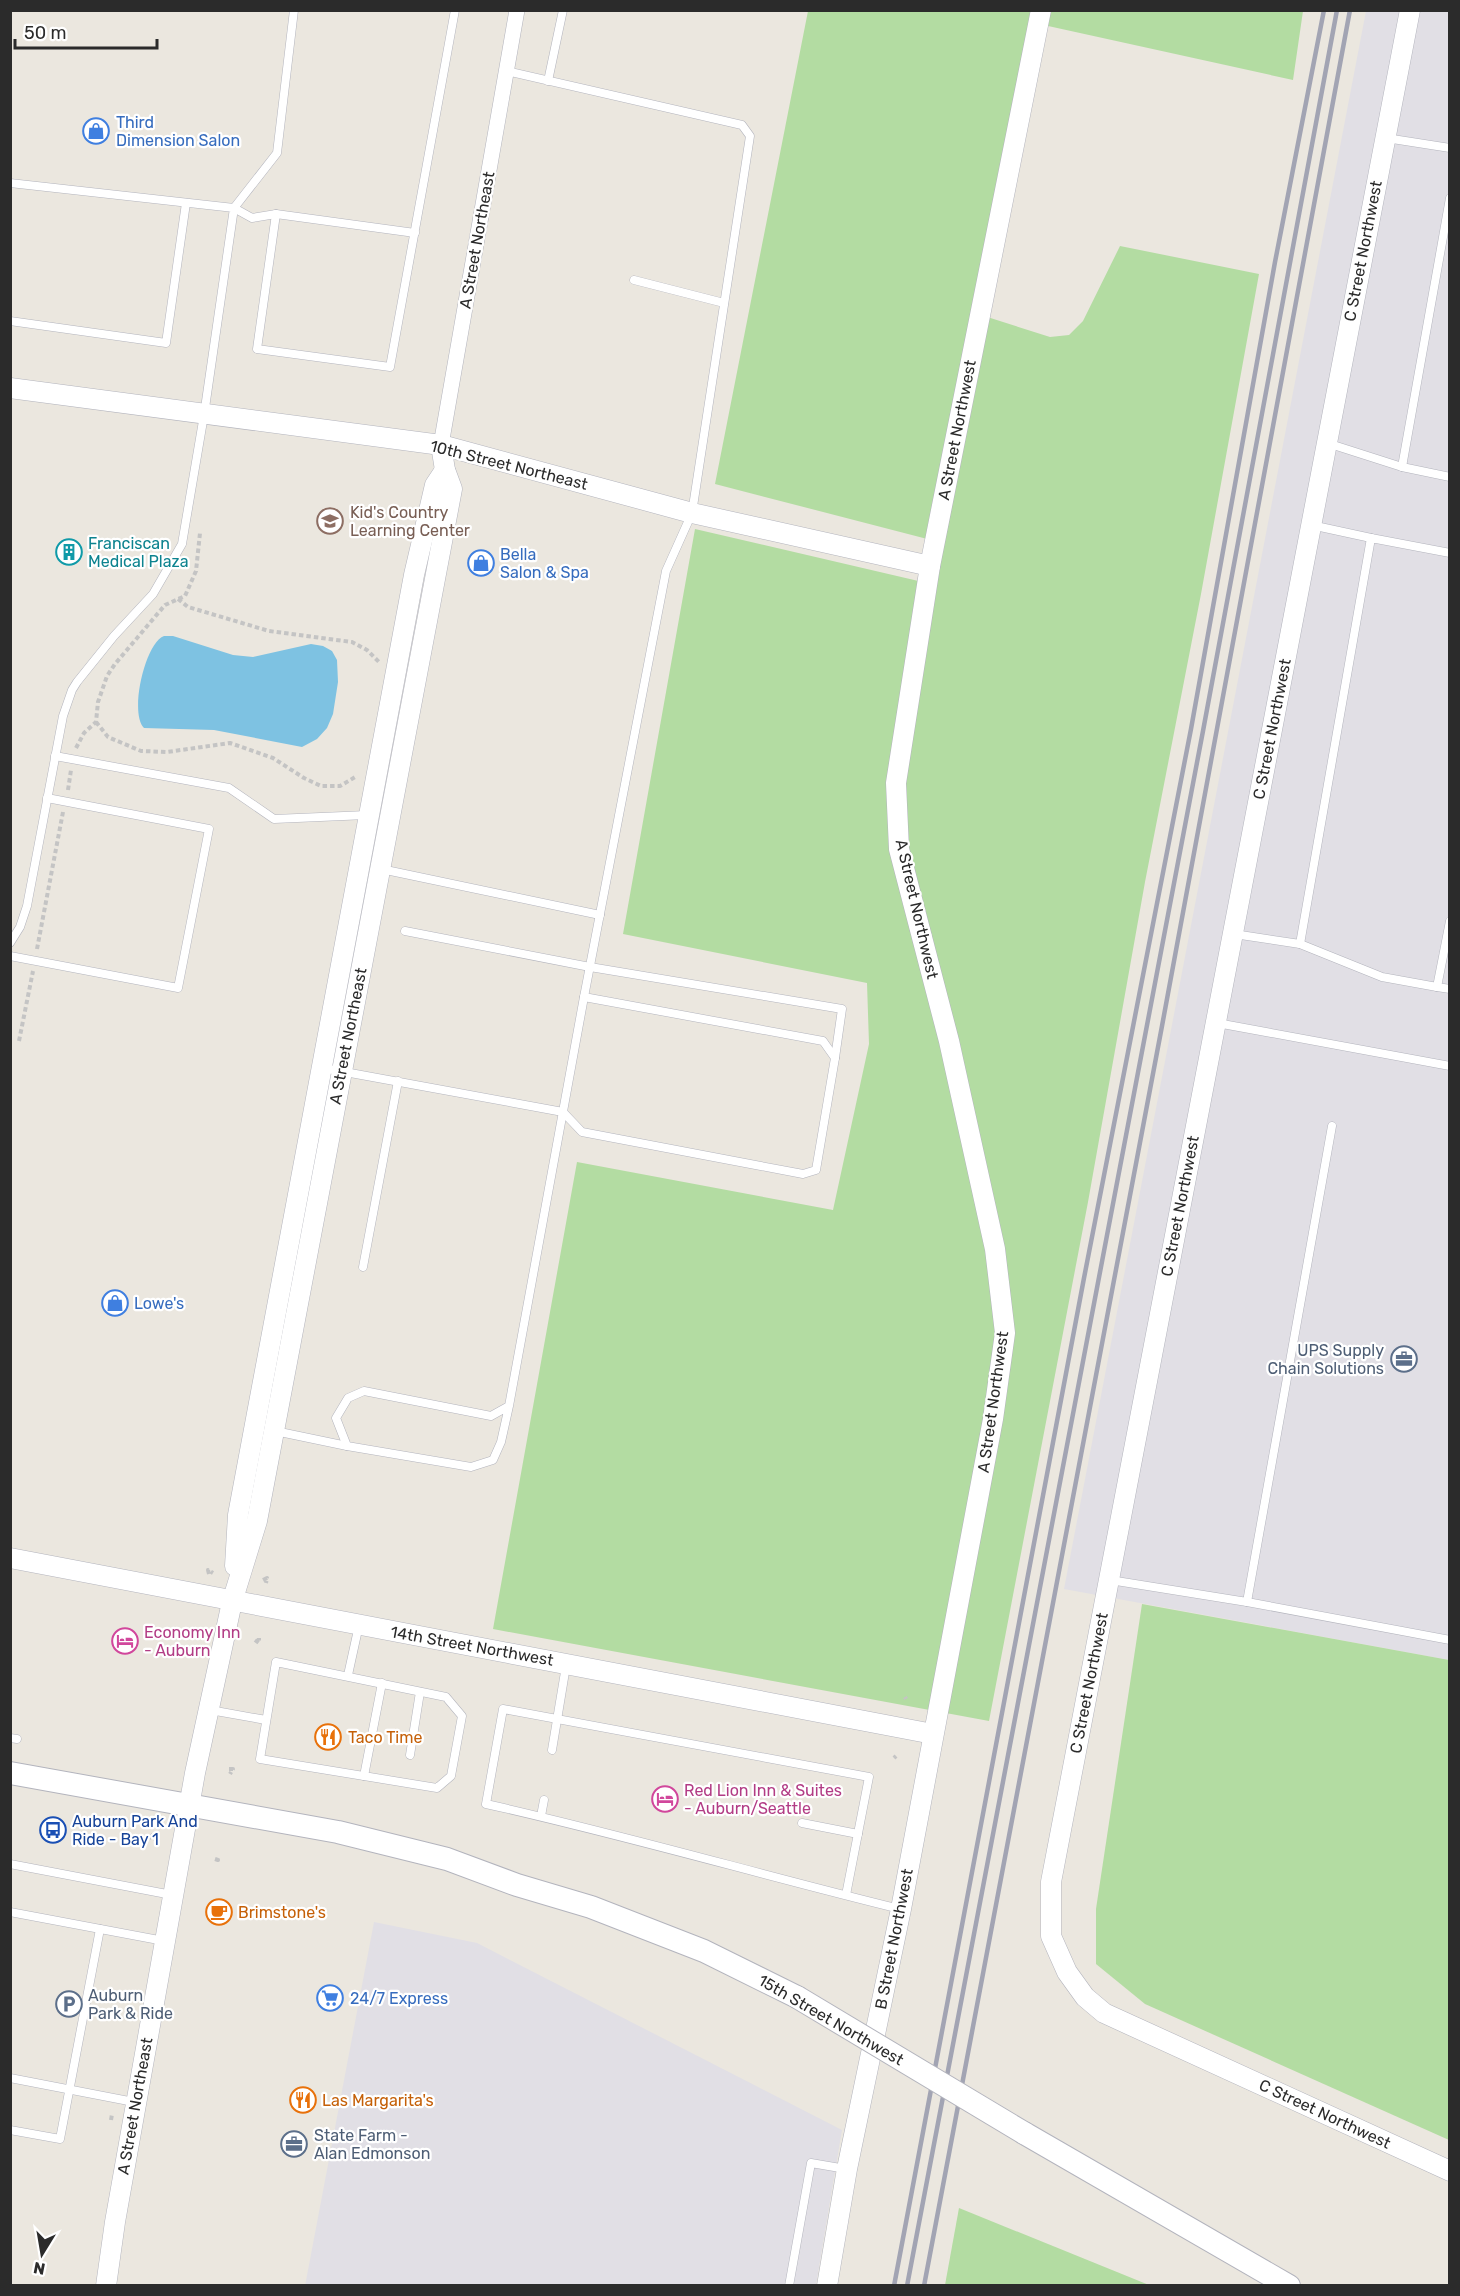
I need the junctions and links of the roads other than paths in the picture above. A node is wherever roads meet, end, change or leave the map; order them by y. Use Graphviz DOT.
graph roads {
  1 [pos="294,10"];
  2 [pos="456,10"];
  3 [pos="517,10"];
  4 [pos="563,10"];
  5 [pos="1041,10"];
  6 [pos="1410,10"];
  7 [pos="506,71"];
  8 [pos="548,81"];
  9 [pos="1385,138"];
  10 [pos="1449,148"];
  11 [pos="10,183"];
  12 [pos="1449,198"];
  13 [pos="186,203"];
  14 [pos="234,208"];
  15 [pos="276,214"];
  16 [pos="415,233"];
  17 [pos="634,280"];
  18 [pos="724,303"];
  19 [pos="10,321"];
  20 [pos="10,388"];
  21 [pos="204,415"];
  22 [pos="1326,443"];
  23 [pos="441,445"];
  24 [pos="1402,467"];
  25 [pos="1449,477"];
  26 [pos="692,513"];
  27 [pos="1311,525"];
  28 [pos="1371,538"];
  29 [pos="1449,553"];
  30 [pos="930,566"];
  31 [pos="55,756"];
  32 [pos="47,798"];
  33 [pos="380,817"];
  34 [pos="380,868"];
  35 [pos="600,915"];
  36 [pos="1449,921"];
  37 [pos="405,931"];
  38 [pos="1233,933"];
  39 [pos="10,943"];
  40 [pos="1300,944"];
  41 [pos="10,956"];
  42 [pos="590,967"];
  43 [pos="1437,987"];
  44 [pos="1449,989"];
  45 [pos="584,997"];
  46 [pos="1215,1023"];
  47 [pos="834,1058"];
  48 [pos="1449,1066"];
  49 [pos="332,1069"];
  50 [pos="398,1081"];
  51 [pos="563,1112"];
  52 [pos="1332,1126"];
  53 [pos="363,1267"];
  54 [pos="509,1407"];
  55 [pos="274,1431"];
  56 [pos="347,1446"];
  57 [pos="10,1558"];
  58 [pos="1109,1580"];
  59 [pos="232,1602"];
  60 [pos="1247,1602"];
  61 [pos="359,1625"];
  62 [pos="1449,1640"];
  63 [pos="566,1664"];
  64 [pos="348,1675"];
  65 [pos="382,1683"];
  66 [pos="420,1692"];
  67 [pos="208,1710"];
  68 [pos="558,1719"];
  69 [pos="266,1720"];
  70 [pos="933,1734"];
  71 [pos="552,1750"];
  72 [pos="410,1755"];
  73 [pos="10,1773"];
  74 [pos="364,1776"];
  75 [pos="544,1800"];
  76 [pos="188,1806"];
  77 [pos="541,1816"];
  78 [pos="802,1823"];
  79 [pos="858,1834"];
  80 [pos="10,1864"];
  81 [pos="172,1895"];
  82 [pos="846,1895"];
  83 [pos="901,1909"];
  84 [pos="10,1912"];
  85 [pos="100,1929"];
  86 [pos="164,1941"];
  87 [pos="10,2078"];
  88 [pos="69,2089"];
  89 [pos="136,2102"];
  90 [pos="10,2130"];
  91 [pos="847,2169"];
  92 [pos="1449,2171"];
  93 [pos="106,2286"];
  94 [pos="789,2286"];
  95 [pos="827,2286"];
  96 [pos="1288,2286"];
  1 -- 14 [label="lane"];
  2 -- 16 [label="lane"];
  3 -- 7 [label="street, A Street Northeast"];
  4 -- 8 [label="lane"];
  5 -- 30 [label="street, A Street Northwest"];
  6 -- 9 [label="street, C Street Northwest"];
  7 -- 8 [label="lane"];
  7 -- 23 [label="street, A Street Northeast"];
  8 -- 18 [label="lane"];
  9 -- 10 [label="lane"];
  9 -- 22 [label="street, C Street Northwest"];
  11 -- 13 [label="lane"];
  12 -- 24 [label="lane"];
  13 -- 14 [label="lane"];
  13 -- 19 [label="lane"];
  14 -- 15 [label="lane"];
  14 -- 21 [label="lane"];
  15 -- 16 [label="lane"];
  15 -- 16 [label="lane"];
  17 -- 18 [label="lane"];
  18 -- 26 [label="lane"];
  20 -- 21 [label="street, 10th Street Northeast"];
  21 -- 23 [label="street, 10th Street Northeast"];
  21 -- 31 [label="lane"];
  22 -- 24 [label="lane"];
  22 -- 27 [label="street, C Street Northwest"];
  23 -- 26 [label="street, 10th Street Northeast"];
  23 -- 33 [label="street, A Street Northeast"];
  24 -- 25 [label="lane"];
  26 -- 30 [label="street, 10th Street Northeast"];
  26 -- 35 [label="lane"];
  27 -- 28 [label="lane"];
  27 -- 38 [label="street, C Street Northwest"];
  28 -- 29 [label="lane"];
  28 -- 40 [label="lane"];
  30 -- 70 [label="street, A Street Northwest"];
  31 -- 32 [label="lane"];
  31 -- 33 [label="lane"];
  32 -- 39 [label="lane"];
  32 -- 41 [label="lane"];
  33 -- 34 [label="street, A Street Northeast"];
  33 -- 49 [label="street, A Street Northeast"];
  34 -- 35 [label="lane"];
  34 -- 49 [label="street, A Street Northeast"];
  35 -- 42 [label="lane"];
  36 -- 43 [label="lane"];
  37 -- 42 [label="lane"];
  38 -- 40 [label="lane"];
  38 -- 46 [label="street, C Street Northwest"];
  40 -- 43 [label="lane"];
  42 -- 45 [label="lane"];
  42 -- 47 [label="lane"];
  43 -- 44 [label="lane"];
  45 -- 47 [label="lane"];
  45 -- 51 [label="lane"];
  46 -- 48 [label="lane"];
  46 -- 58 [label="street, C Street Northwest"];
  47 -- 51 [label="lane"];
  49 -- 50 [label="lane"];
  49 -- 55 [label="street, A Street Northeast"];
  49 -- 59 [label="street, A Street Northeast"];
  50 -- 51 [label="lane"];
  50 -- 53 [label="lane"];
  51 -- 54 [label="lane"];
  52 -- 60 [label="lane"];
  54 -- 56 [label="lane"];
  54 -- 56 [label="lane"];
  55 -- 56 [label="lane"];
  55 -- 59 [label="street, A Street Northeast"];
  57 -- 59 [label="street, 14th Street Northwest"];
  58 -- 60 [label="lane"];
  58 -- 92 [label="street, C Street Northwest"];
  59 -- 61 [label="street, 14th Street Northwest"];
  59 -- 67 [label="street, A Street Northeast"];
  60 -- 62 [label="lane"];
  61 -- 63 [label="street, 14th Street Northwest"];
  61 -- 64 [label="lane"];
  63 -- 68 [label="lane"];
  63 -- 70 [label="street, 14th Street Northwest"];
  64 -- 65 [label="lane"];
  64 -- 69 [label="lane"];
  65 -- 66 [label="lane"];
  65 -- 74 [label="lane"];
  66 -- 72 [label="lane"];
  66 -- 74 [label="lane"];
  67 -- 69 [label="lane"];
  67 -- 76 [label="street, A Street Northeast"];
  68 -- 71 [label="lane"];
  68 -- 77 [label="lane"];
  68 -- 79 [label="lane"];
  69 -- 74 [label="lane"];
  70 -- 83 [label="street, B Street Northwest"];
  73 -- 76 [label="main road, 15th Street Northwest"];
  75 -- 77 [label="lane"];
  76 -- 81 [label="street, A Street Northeast"];
  76 -- 96 [label="main road, 15th Street Northwest, bridge"];
  77 -- 82 [label="lane"];
  78 -- 79 [label="lane"];
  79 -- 82 [label="lane"];
  80 -- 81 [label="lane"];
  81 -- 86 [label="street, A Street Northeast"];
  82 -- 83 [label="lane"];
  83 -- 91 [label="street, B Street Northwest"];
  84 -- 85 [label="lane"];
  85 -- 86 [label="lane"];
  85 -- 88 [label="lane"];
  86 -- 89 [label="street, A Street Northeast"];
  87 -- 88 [label="lane"];
  88 -- 89 [label="lane"];
  88 -- 90 [label="lane"];
  89 -- 93 [label="street, A Street Northeast"];
  91 -- 94 [label="lane"];
  91 -- 95 [label="street, B Street Northwest"];
}
